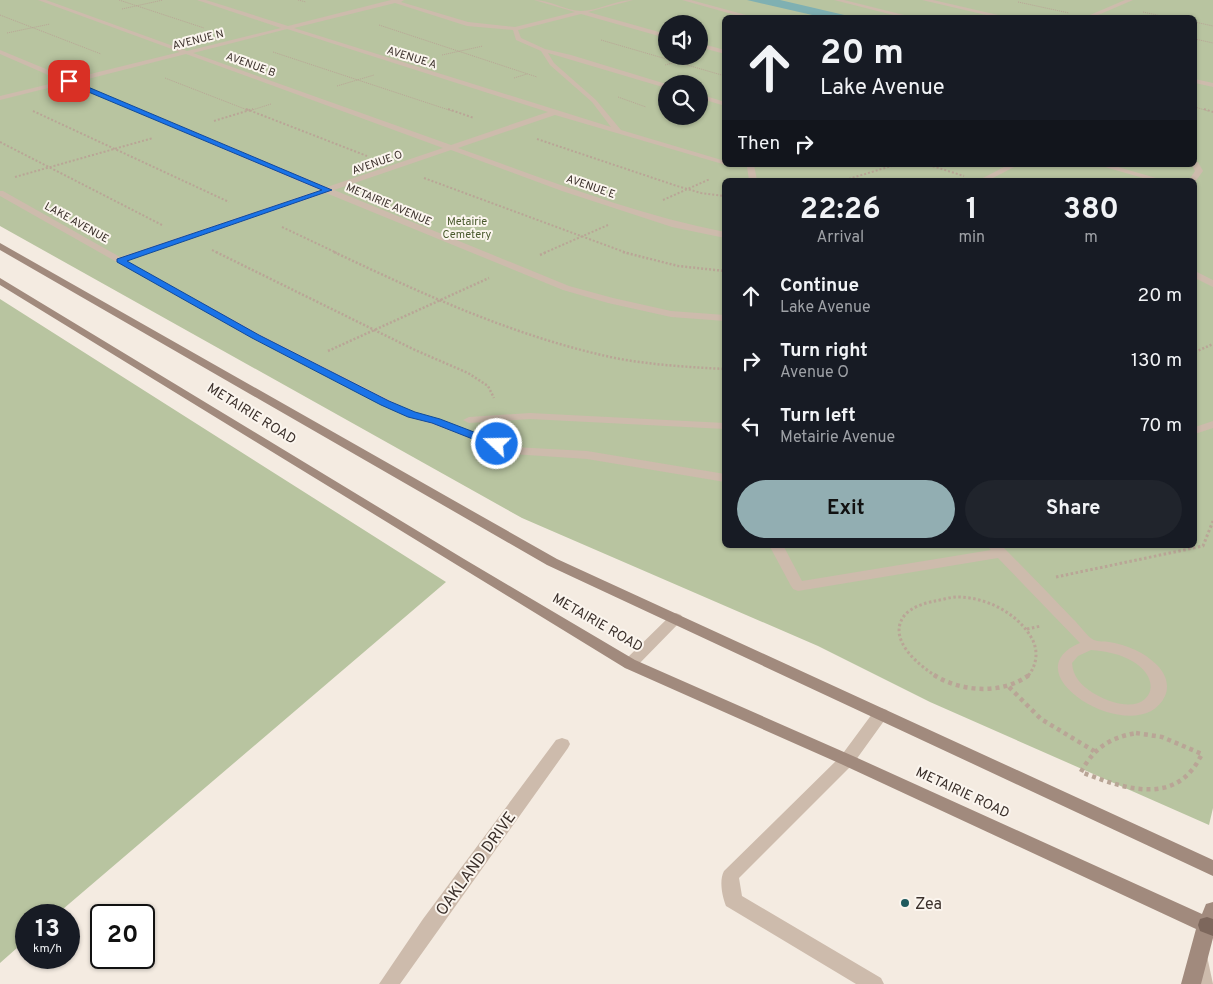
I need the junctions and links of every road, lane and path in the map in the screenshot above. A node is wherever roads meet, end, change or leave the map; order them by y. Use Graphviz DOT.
graph roads {
  1 [pos="41,0"];
  2 [pos="119,0"];
  3 [pos="200,0"];
  4 [pos="537,0"];
  5 [pos="630,0"];
  6 [pos="685,0"];
  7 [pos="837,0"];
  8 [pos="925,0"];
  9 [pos="1130,0"];
  10 [pos="395,1"];
  11 [pos="1016,2"];
  12 [pos="870,3"];
  13 [pos="861,6"];
  14 [pos="581,12"];
  15 [pos="0,15"];
  16 [pos="744,15"];
  17 [pos="901,15"];
  18 [pos="995,15"];
  19 [pos="1077,15"];
  20 [pos="1091,15"];
  21 [pos="1197,22"];
  22 [pos="1213,26"];
  23 [pos="287,27"];
  24 [pos="515,29"];
  25 [pos="658,34"];
  26 [pos="237,39"];
  27 [pos="518,39"];
  28 [pos="1197,39"];
  29 [pos="1213,43"];
  30 [pos="708,47"];
  31 [pos="543,50"];
  32 [pos="460,51"];
  33 [pos="722,51"];
  34 [pos="0,52"];
  35 [pos="188,52"];
  36 [pos="132,66"];
  37 [pos="407,66"];
  38 [pos="537,76"];
  39 [pos="358,80"];
  40 [pos="69,81"];
  41 [pos="1197,81"];
  42 [pos="658,84"];
  43 [pos="1213,85"];
  44 [pos="306,94"];
  45 [pos="2,97"];
  46 [pos="708,99"];
  47 [pos="722,103"];
  48 [pos="1197,108"];
  49 [pos="249,110"];
  50 [pos="556,112"];
  51 [pos="1213,112"];
  52 [pos="183,129"];
  53 [pos="507,129"];
  54 [pos="618,132"];
  55 [pos="0,142"];
  56 [pos="453,148"];
  57 [pos="114,149"];
  58 [pos="722,162"];
  59 [pos="397,167"];
  60 [pos="888,167"];
  61 [pos="935,167"];
  62 [pos="1010,167"];
  63 [pos="1110,167"];
  64 [pos="1197,167"];
  65 [pos="50,168"];
  66 [pos="852,178"];
  67 [pos="970,178"];
  68 [pos="987,178"];
  69 [pos="1151,178"];
  70 [pos="1194,178"];
  71 [pos="8,179"];
  72 [pos="329,190"];
  73 [pos="0,193"];
  74 [pos="722,196"];
  75 [pos="257,216"];
  76 [pos="722,234"];
  77 [pos="187,238"];
  78 [pos="0,246"];
  79 [pos="120,260"];
  80 [pos="722,271"];
  81 [pos="1198,275"];
  82 [pos="0,281"];
  83 [pos="1213,284"];
  84 [pos="722,318"];
  85 [pos="1213,344"];
  86 [pos="1197,351"];
  87 [pos="722,369"];
  88 [pos="492,418"];
  89 [pos="468,420"];
  90 [pos="1213,424"];
  91 [pos="722,426"];
  92 [pos="1197,430"];
  93 [pos="722,477"];
  94 [pos="1213,521"];
  95 [pos="1197,547"];
  96 [pos="778,548"];
  97 [pos="1193,548"];
  98 [pos="997,549"];
  99 [pos="1030,582"];
  100 [pos="676,618"];
  101 [pos="1090,646"];
  102 [pos="630,664"];
  103 [pos="1008,687"];
  104 [pos="881,714"];
  105 [pos="562,744"];
  106 [pos="1094,751"];
  107 [pos="847,760"];
  108 [pos="1213,868"];
  109 [pos="1211,921"];
  110 [pos="1199,955"];
  111 [pos="389,984"];
  112 [pos="874,984"];
  113 [pos="1190,984"];
  114 [pos="1204,984"];
  1 -- 35 [label="street, AVENUE B"];
  2 -- 26 [label="path"];
  3 -- 23 [label="street, AVENUE A"];
  4 -- 14 [label="street"];
  5 -- 14 [label="street"];
  6 -- 16 [label="street"];
  7 -- 13 [label="street"];
  8 -- 18 [label="street"];
  9 -- 20 [label="street"];
  10 -- 23 [label="street, AVENUE N"];
  10 -- 24 [label="street"];
  11 -- 19 [label="path"];
  12 -- 13 [label="street"];
  13 -- 17 [label="street"];
  14 -- 24 [label="street"];
  14 -- 25 [label="street"];
  15 -- 36 [label="path"];
  21 -- 22 [label="path"];
  23 -- 26 [label="street, AVENUE N"];
  23 -- 37 [label="street, AVENUE A"];
  24 -- 27 [label="street"];
  26 -- 35 [label="street, AVENUE N"];
  26 -- 39 [label="path"];
  27 -- 31 [label="street"];
  27 -- 32 [label="path"];
  28 -- 29 [label="path"];
  30 -- 33 [label="street"];
  31 -- 42 [label="street"];
  31 -- 54 [label="street"];
  32 -- 37 [label="path"];
  32 -- 38 [label="path"];
  34 -- 40 [label="street, METAIRIE AVENUE"];
  35 -- 36 [label="street, AVENUE N"];
  35 -- 44 [label="street, AVENUE B"];
  36 -- 40 [label="street, AVENUE N"];
  36 -- 49 [label="path"];
  37 -- 39 [label="path"];
  37 -- 50 [label="street, AVENUE A"];
  39 -- 44 [label="path"];
  39 -- 53 [label="path"];
  40 -- 45 [label="street, AVENUE N"];
  40 -- 52 [label="street, METAIRIE AVENUE"];
  41 -- 43 [label="street"];
  44 -- 49 [label="path"];
  44 -- 56 [label="street, AVENUE B"];
  45 -- 57 [label="path"];
  46 -- 47 [label="street"];
  48 -- 51 [label="path"];
  49 -- 52 [label="path"];
  49 -- 59 [label="path"];
  50 -- 53 [label="street, AVENUE O"];
  50 -- 54 [label="street, AVENUE A"];
  52 -- 57 [label="path"];
  52 -- 72 [label="street, METAIRIE AVENUE"];
  53 -- 56 [label="street, AVENUE O"];
  53 -- 74 [label="path"];
  54 -- 58 [label="street, AVENUE A"];
  55 -- 65 [label="path"];
  56 -- 59 [label="street, AVENUE O"];
  56 -- 76 [label="street, AVENUE E"];
  57 -- 65 [label="path"];
  57 -- 75 [label="path"];
  59 -- 72 [label="street, AVENUE O"];
  59 -- 80 [label="path"];
  60 -- 66 [label="path"];
  61 -- 67 [label="path"];
  62 -- 68 [label="street"];
  63 -- 69 [label="street"];
  64 -- 70 [label="street"];
  65 -- 71 [label="path"];
  65 -- 77 [label="path"];
  72 -- 75 [label="street, AVENUE O"];
  72 -- 84 [label="street, METAIRIE AVENUE"];
  73 -- 79 [label="street, LAKE AVENUE"];
  75 -- 77 [label="street, AVENUE O"];
  75 -- 87 [label="path"];
  77 -- 79 [label="street, AVENUE O"];
  77 -- 88 [label="path"];
  78 -- 100 [label="main road, METAIRIE ROAD"];
  79 -- 93 [label="street, LAKE AVENUE"];
  81 -- 83 [label="street"];
  82 -- 102 [label="main road, METAIRIE ROAD"];
  85 -- 86 [label="path"];
  88 -- 89 [label="street"];
  88 -- 91 [label="street"];
  90 -- 92 [label="street"];
  94 -- 95 [label="path"];
  96 -- 98 [label="street"];
  97 -- 99 [label="path"];
  98 -- 99 [label="street"];
  99 -- 101 [label="street"];
  100 -- 102 [label="street"];
  100 -- 104 [label="main road, METAIRIE ROAD"];
  101 -- 101 [label="street"];
  102 -- 107 [label="main road, METAIRIE ROAD"];
  103 -- 103 [label="path"];
  103 -- 106 [label="path"];
  104 -- 107 [label="street"];
  104 -- 108 [label="main road, METAIRIE ROAD"];
  105 -- 111 [label="street, OAKLAND DRIVE"];
  106 -- 106 [label="path"];
  107 -- 109 [label="main road, METAIRIE ROAD"];
  107 -- 112 [label="street"];
  109 -- 110 [label="main road"];
  110 -- 113 [label="main road"];
  110 -- 114 [label="street"];
}
